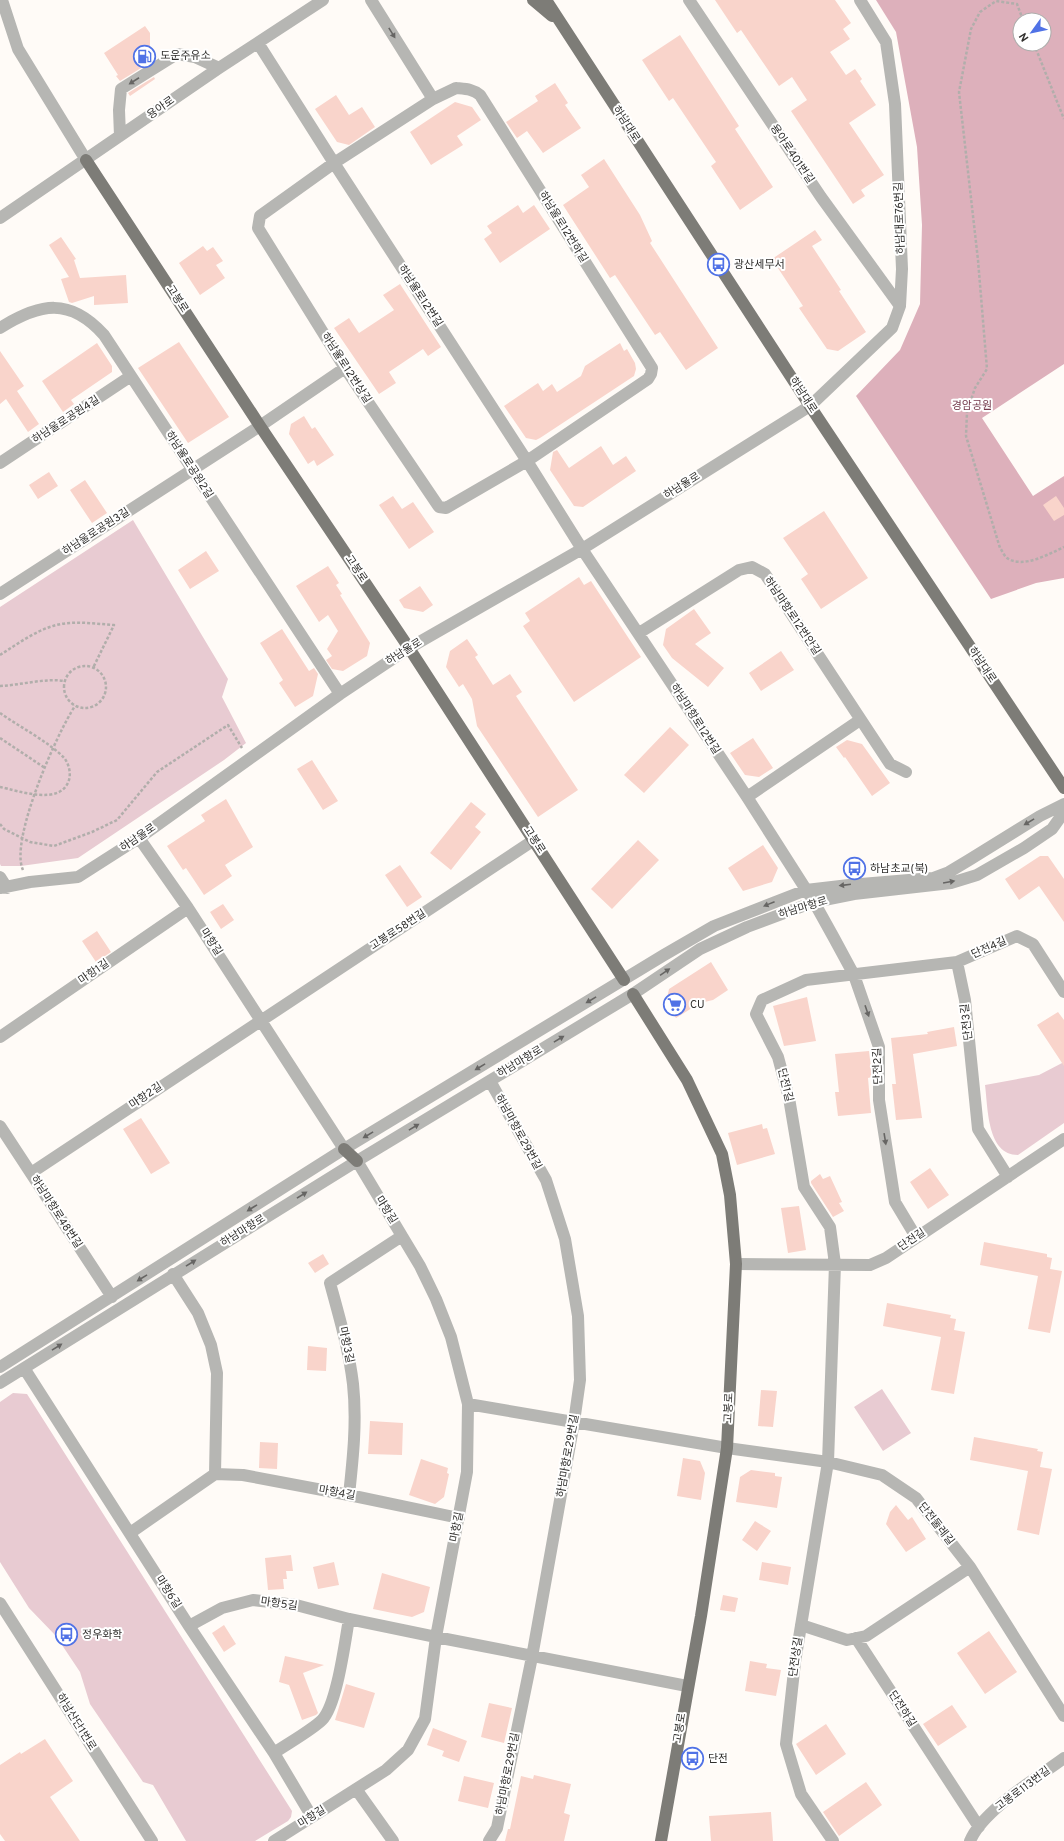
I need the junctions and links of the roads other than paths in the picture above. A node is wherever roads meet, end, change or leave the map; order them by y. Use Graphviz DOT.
graph roads {
  1 [pos="2,0"];
  2 [pos="323,0"];
  3 [pos="371,0"];
  4 [pos="533,0"];
  5 [pos="546,0"];
  6 [pos="555,0"];
  7 [pos="690,0"];
  8 [pos="860,0"];
  9 [pos="559,21"];
  10 [pos="258,43"];
  11 [pos="218,68"];
  12 [pos="433,99"];
  13 [pos="120,136"];
  14 [pos="86,160"];
  15 [pos="334,163"];
  16 [pos="0,218"];
  17 [pos="900,306"];
  18 [pos="0,328"];
  19 [pos="345,368"];
  20 [pos="131,376"];
  21 [pos="810,406"];
  22 [pos="260,426"];
  23 [pos="527,461"];
  24 [pos="0,463"];
  25 [pos="192,469"];
  26 [pos="582,549"];
  27 [pos="0,594"];
  28 [pos="639,633"];
  29 [pos="409,648"];
  30 [pos="340,694"];
  31 [pos="860,720"];
  32 [pos="906,772"];
  33 [pos="1064,788"];
  34 [pos="747,797"];
  35 [pos="1064,804"];
  36 [pos="1064,812"];
  37 [pos="139,838"];
  38 [pos="534,840"];
  39 [pos="0,877"];
  40 [pos="3,888"];
  41 [pos="806,890"];
  42 [pos="814,902"];
  43 [pos="188,908"];
  44 [pos="957,962"];
  45 [pos="854,975"];
  46 [pos="624,980"];
  47 [pos="1064,992"];
  48 [pos="633,994"];
  49 [pos="262,1019"];
  50 [pos="0,1037"];
  51 [pos="490,1081"];
  52 [pos="0,1126"];
  53 [pos="1064,1139"];
  54 [pos="344,1149"];
  55 [pos="356,1161"];
  56 [pos="31,1174"];
  57 [pos="1008,1176"];
  58 [pos="402,1236"];
  59 [pos="916,1237"];
  60 [pos="736,1264"];
  61 [pos="835,1264"];
  62 [pos="173,1274"];
  63 [pos="112,1297"];
  64 [pos="0,1367"];
  65 [pos="24,1368"];
  66 [pos="0,1383"];
  67 [pos="468,1404"];
  68 [pos="574,1422"];
  69 [pos="727,1448"];
  70 [pos="828,1462"];
  71 [pos="215,1474"];
  72 [pos="349,1495"];
  73 [pos="459,1518"];
  74 [pos="130,1533"];
  75 [pos="970,1567"];
  76 [pos="0,1602"];
  77 [pos="349,1619"];
  78 [pos="801,1625"];
  79 [pos="189,1626"];
  80 [pos="436,1637"];
  81 [pos="856,1638"];
  82 [pos="532,1657"];
  83 [pos="687,1686"];
  84 [pos="1064,1716"];
  85 [pos="274,1753"];
  86 [pos="1064,1758"];
  87 [pos="356,1789"];
  88 [pos="312,1817"];
  89 [pos="979,1827"];
  90 [pos="152,1841"];
  91 [pos="274,1841"];
  92 [pos="393,1841"];
  93 [pos="489,1841"];
  94 [pos="660,1841"];
  95 [pos="833,1841"];
  96 [pos="970,1841"];
  1 -- 14 [label="street"];
  2 -- 10 [label="street, 용아로"];
  3 -- 12 [label="street, one-way"];
  4 -- 9 [label="main road"];
  5 -- 9 [label="main road, 하남대로"];
  6 -- 9 [label="main road"];
  7 -- 17 [label="street, 용아로401번길"];
  8 -- 17 [label="street, 하남대로76번길"];
  9 -- 21 [label="main road, 하남대로"];
  10 -- 11 [label="street, 용아로"];
  10 -- 15 [label="street, 하남울로12번길"];
  11 -- 13 [label="street, 용아로"];
  11 -- 13 [label="street, one-way"];
  12 -- 15 [label="street, 하남울로12번하길"];
  12 -- 23 [label="street, 하남울로12번하길"];
  13 -- 14 [label="street, 용아로"];
  14 -- 16 [label="street, 용아로"];
  14 -- 22 [label="main road, 고봉로"];
  15 -- 19 [label="street, 하남울로12번상길"];
  15 -- 23 [label="street, 하남울로12번길"];
  17 -- 21 [label="street, 하남대로76번길"];
  18 -- 20 [label="street, 하남울로공원2길"];
  19 -- 22 [label="street, 하남울로공원3길"];
  19 -- 23 [label="street, 하남울로12번상길"];
  20 -- 24 [label="street, 하남울로공원4길"];
  20 -- 25 [label="street, 하남울로공원2길"];
  21 -- 26 [label="street, 하남울로"];
  21 -- 33 [label="main road, 하남대로"];
  22 -- 25 [label="street, 하남울로공원3길"];
  22 -- 29 [label="main road, 고봉로"];
  23 -- 26 [label="street, 하남울로12번길"];
  25 -- 27 [label="street, 하남울로공원3길"];
  25 -- 30 [label="street, 하남울로공원2길"];
  26 -- 28 [label="street, 하남마항로12번길"];
  26 -- 29 [label="street, 하남울로"];
  28 -- 31 [label="street, 하남마항로12번안길"];
  28 -- 34 [label="street, 하남마항로12번길"];
  29 -- 30 [label="street, 하남울로"];
  29 -- 38 [label="main road, 고봉로"];
  30 -- 37 [label="street, 하남울로"];
  31 -- 32 [label="street, 하남마항로12번안길"];
  31 -- 34 [label="street"];
  34 -- 41 [label="street, 하남마항로12번길"];
  35 -- 41 [label="street, 하남마항로, one-way"];
  42 -- 36 [label="street, 하남마항로, one-way"];
  37 -- 40 [label="street, 하남울로"];
  37 -- 43 [label="street, 마항길"];
  38 -- 46 [label="main road, 고봉로"];
  38 -- 49 [label="street, 고봉로58번길"];
  39 -- 40 [label="street"];
  41 -- 42 [label="street, 하남마항로12번길"];
  41 -- 46 [label="street, 하남마항로, one-way"];
  42 -- 45 [label="street, 단전2길"];
  48 -- 42 [label="street, 하남마항로, one-way"];
  43 -- 49 [label="street, 마항길"];
  43 -- 50 [label="street, 마항1길"];
  44 -- 45 [label="street"];
  44 -- 47 [label="street, 단전4길"];
  44 -- 57 [label="street, 단전3길"];
  45 -- 59 [label="street, 단전2길, one-way"];
  45 -- 61 [label="street, 단전1길"];
  46 -- 48 [label="street"];
  46 -- 54 [label="street, 하남마항로, one-way"];
  51 -- 48 [label="street, 하남마항로, one-way"];
  48 -- 60 [label="main road, 고봉로"];
  49 -- 54 [label="street, 마항길"];
  49 -- 56 [label="street, 마항2길"];
  55 -- 51 [label="street, 하남마항로, one-way"];
  51 -- 68 [label="street, 하남마항로29번길"];
  52 -- 56 [label="street, 하남마항로48번길"];
  53 -- 57 [label="street, 단전길"];
  54 -- 55 [label="main road"];
  54 -- 63 [label="street, 하남마항로, one-way"];
  55 -- 58 [label="street, 마항길"];
  62 -- 55 [label="street, 하남마항로, one-way"];
  56 -- 63 [label="street, 하남마항로48번길"];
  57 -- 59 [label="street, 단전길"];
  58 -- 67 [label="street, 마항길"];
  58 -- 72 [label="street, 마항3길"];
  59 -- 61 [label="street, 단전길"];
  60 -- 61 [label="street, 단전길"];
  60 -- 69 [label="main road, 고봉로"];
  61 -- 70 [label="street, 단전상길"];
  65 -- 62 [label="street, 하남마항로, one-way"];
  62 -- 71 [label="street"];
  63 -- 64 [label="street, 하남마항로"];
  65 -- 66 [label="street, 하남마항로"];
  65 -- 74 [label="street, 마항6길"];
  67 -- 68 [label="street, 단전둘레길"];
  67 -- 73 [label="street, 마항길"];
  68 -- 69 [label="street, 단전둘레길"];
  68 -- 82 [label="street, 하남마항로29번길"];
  69 -- 70 [label="street, 단전둘레길"];
  69 -- 83 [label="main road, 고봉로"];
  70 -- 75 [label="street, 단전둘레길"];
  70 -- 78 [label="street, 단전상길"];
  71 -- 72 [label="street, 마항4길"];
  71 -- 74 [label="street"];
  72 -- 73 [label="street, 마항4길"];
  73 -- 80 [label="street, 마항길"];
  74 -- 79 [label="street, 마항6길"];
  75 -- 81 [label="street"];
  75 -- 84 [label="street, 단전둘레길"];
  76 -- 90 [label="street, 하남산단1번로"];
  77 -- 79 [label="street, 마항5길"];
  77 -- 80 [label="street, 마항5길"];
  77 -- 85 [label="street"];
  78 -- 81 [label="street"];
  78 -- 95 [label="street, 단전상길"];
  79 -- 85 [label="street, 마항6길"];
  80 -- 82 [label="street, 마항5길"];
  80 -- 87 [label="street, 마항길"];
  81 -- 89 [label="street, 단전하길"];
  82 -- 83 [label="street, 마항5길"];
  82 -- 93 [label="street, 하남마항로29번길"];
  83 -- 94 [label="main road, 고봉로"];
  85 -- 88 [label="street, 마항6길"];
  86 -- 89 [label="street, 고봉로113번길"];
  87 -- 88 [label="street, 마항길"];
  87 -- 92 [label="street"];
  88 -- 91 [label="street, 마항길"];
  89 -- 96 [label="street, 고봉로113번길"];
}
